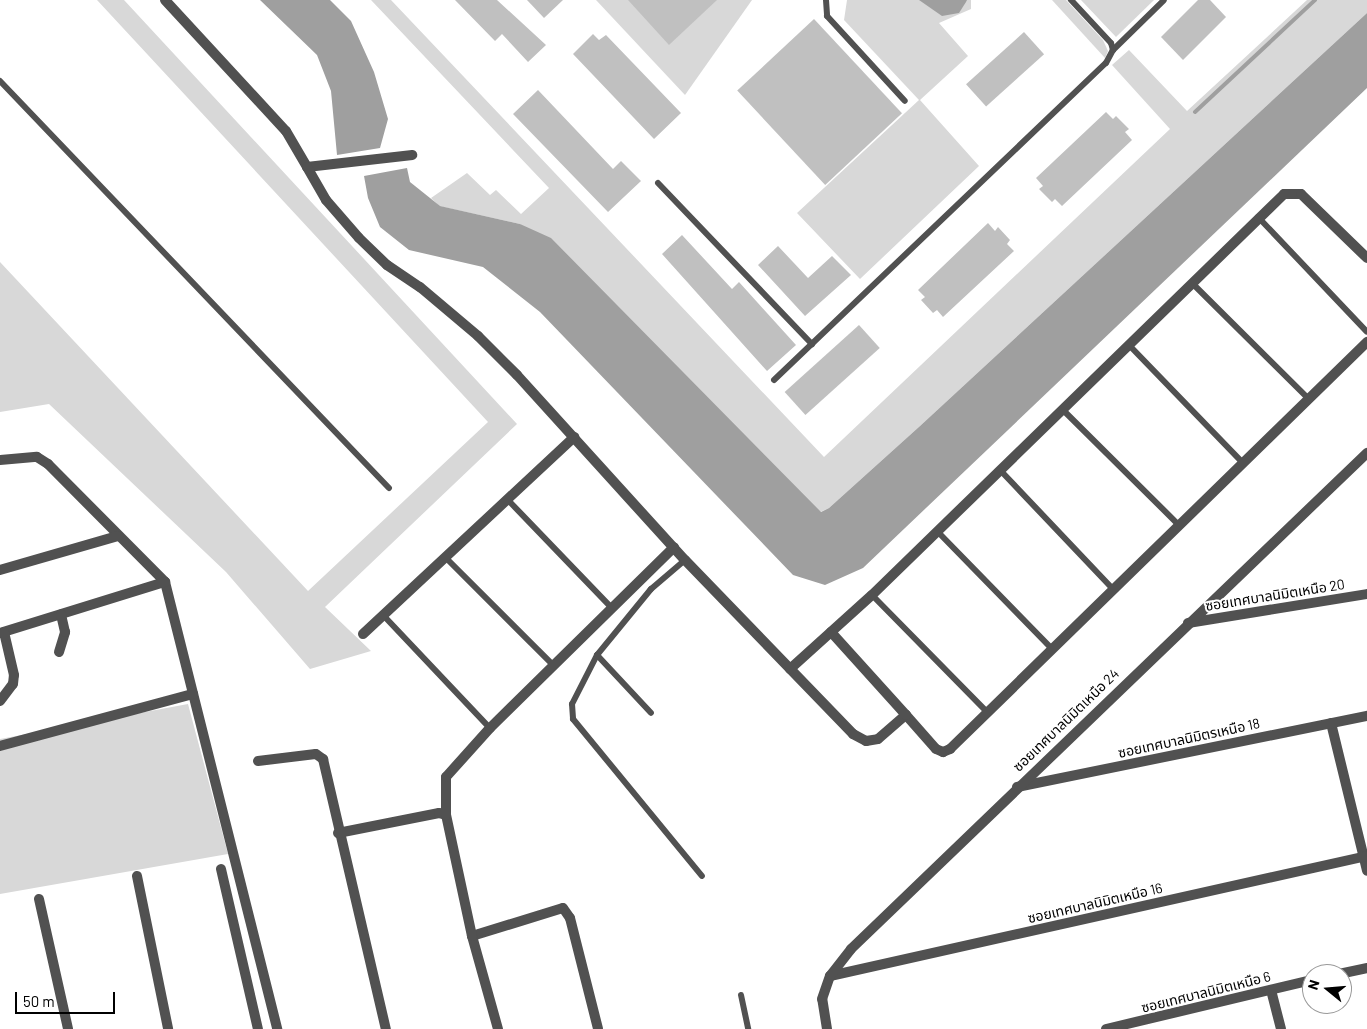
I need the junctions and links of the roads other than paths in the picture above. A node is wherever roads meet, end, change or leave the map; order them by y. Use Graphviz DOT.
graph roads {
  1 [pos="166,0"];
  2 [pos="826,0"];
  3 [pos="1071,0"];
  4 [pos="1164,0"];
  5 [pos="1113,50"];
  6 [pos="0,80"];
  7 [pos="905,101"];
  8 [pos="412,154"];
  9 [pos="307,167"];
  10 [pos="658,183"];
  11 [pos="1258,217"];
  12 [pos="1365,253"];
  13 [pos="1192,283"];
  14 [pos="1367,332"];
  15 [pos="1367,342"];
  16 [pos="812,344"];
  17 [pos="1128,344"];
  18 [pos="774,380"];
  19 [pos="1308,398"];
  20 [pos="1062,410"];
  21 [pos="574,437"];
  22 [pos="1367,453"];
  23 [pos="0,460"];
  24 [pos="1243,463"];
  25 [pos="1000,470"];
  26 [pos="389,488"];
  27 [pos="507,499"];
  28 [pos="1179,525"];
  29 [pos="938,531"];
  30 [pos="118,536"];
  31 [pos="674,548"];
  32 [pos="445,557"];
  33 [pos="685,560"];
  34 [pos="0,570"];
  35 [pos="165,582"];
  36 [pos="1113,589"];
  37 [pos="1367,594"];
  38 [pos="872,595"];
  39 [pos="612,608"];
  40 [pos="61,614"];
  41 [pos="383,616"];
  42 [pos="1188,623"];
  43 [pos="831,632"];
  44 [pos="2,633"];
  45 [pos="363,634"];
  46 [pos="1052,649"];
  47 [pos="59,652"];
  48 [pos="597,655"];
  49 [pos="552,665"];
  50 [pos="790,669"];
  51 [pos="193,694"];
  52 [pos="0,701"];
  53 [pos="987,712"];
  54 [pos="650,713"];
  55 [pos="906,715"];
  56 [pos="1367,716"];
  57 [pos="1331,723"];
  58 [pos="490,728"];
  59 [pos="0,746"];
  60 [pos="258,760"];
  61 [pos="1016,787"];
  62 [pos="446,816"];
  63 [pos="338,833"];
  64 [pos="1365,856"];
  65 [pos="221,869"];
  66 [pos="1367,871"];
  67 [pos="137,876"];
  68 [pos="702,876"];
  69 [pos="39,900"];
  70 [pos="472,936"];
  71 [pos="1367,968"];
  72 [pos="1352,971"];
  73 [pos="830,976"];
  74 [pos="1302,982"];
  75 [pos="1271,990"];
  76 [pos="741,995"];
  77 [pos="1147,1025"];
  78 [pos="68,1029"];
  79 [pos="168,1029"];
  80 [pos="258,1029"];
  81 [pos="278,1029"];
  82 [pos="386,1029"];
  83 [pos="498,1029"];
  84 [pos="598,1029"];
  85 [pos="748,1029"];
  86 [pos="827,1029"];
  87 [pos="1106,1029"];
  88 [pos="1281,1029"];
  1 -- 9 [label="street"];
  2 -- 7 [label="lane"];
  3 -- 5 [label="lane"];
  4 -- 5 [label="lane"];
  5 -- 16 [label="lane"];
  6 -- 26 [label="lane"];
  8 -- 9 [label="street"];
  9 -- 21 [label="street"];
  10 -- 16 [label="lane"];
  11 -- 12 [label="street"];
  11 -- 13 [label="street"];
  11 -- 14 [label="lane"];
  13 -- 17 [label="street"];
  13 -- 19 [label="lane"];
  15 -- 19 [label="street"];
  16 -- 18 [label="lane"];
  17 -- 20 [label="street"];
  17 -- 24 [label="lane"];
  19 -- 24 [label="street"];
  20 -- 25 [label="street"];
  20 -- 28 [label="lane"];
  21 -- 27 [label="street"];
  21 -- 31 [label="street"];
  22 -- 42 [label="street, ซอยเทศบาลนิมิตเหนือ 24"];
  23 -- 30 [label="street"];
  24 -- 28 [label="street"];
  25 -- 29 [label="street"];
  25 -- 36 [label="lane"];
  27 -- 32 [label="street"];
  27 -- 39 [label="lane"];
  28 -- 36 [label="street"];
  29 -- 38 [label="street"];
  29 -- 46 [label="lane"];
  30 -- 34 [label="street"];
  30 -- 35 [label="street"];
  31 -- 33 [label="street"];
  31 -- 39 [label="street"];
  32 -- 41 [label="street"];
  32 -- 49 [label="lane"];
  33 -- 48 [label="lane"];
  33 -- 50 [label="street"];
  35 -- 40 [label="street"];
  35 -- 51 [label="street"];
  36 -- 46 [label="street"];
  37 -- 42 [label="street, ซอยเทศบาลนิมิตเหนือ 20"];
  38 -- 43 [label="street"];
  38 -- 53 [label="lane"];
  39 -- 49 [label="street"];
  40 -- 44 [label="street"];
  40 -- 47 [label="street"];
  41 -- 45 [label="street"];
  41 -- 58 [label="lane"];
  42 -- 61 [label="street, ซอยเทศบาลนิมิตเหนือ 24"];
  43 -- 50 [label="street"];
  43 -- 55 [label="street"];
  44 -- 52 [label="street"];
  46 -- 53 [label="street"];
  48 -- 54 [label="lane"];
  48 -- 68 [label="lane"];
  49 -- 58 [label="street"];
  50 -- 55 [label="street"];
  51 -- 59 [label="street"];
  51 -- 81 [label="street"];
  53 -- 55 [label="street"];
  56 -- 57 [label="street, ซอยเทศบาลนิมิตรเหนือ 18"];
  57 -- 61 [label="street, ซอยเทศบาลนิมิตรเหนือ 18"];
  57 -- 64 [label="street"];
  58 -- 62 [label="street"];
  60 -- 63 [label="street"];
  61 -- 73 [label="street, ซอยเทศบาลนิมิตเหนือ 24"];
  62 -- 63 [label="street"];
  62 -- 70 [label="street"];
  63 -- 82 [label="street"];
  64 -- 66 [label="street"];
  64 -- 73 [label="street, ซอยเทศบาลนิมิตเหนือ 16"];
  65 -- 80 [label="street"];
  67 -- 79 [label="street"];
  69 -- 78 [label="street"];
  70 -- 83 [label="street"];
  70 -- 84 [label="street"];
  71 -- 72 [label="street"];
  73 -- 86 [label="street, ซอยเทศบาลนิมิตเหนือ 24"];
  74 -- 75 [label="street, ซอยเทศบาลนิมิตเหนือ 6"];
  75 -- 77 [label="street, ซอยเทศบาลนิมิตเหนือ 6"];
  75 -- 88 [label="street"];
  76 -- 85 [label="lane"];
  77 -- 87 [label="street, ซอยเทศบาลนิมิตเหนือ 6"];
}
